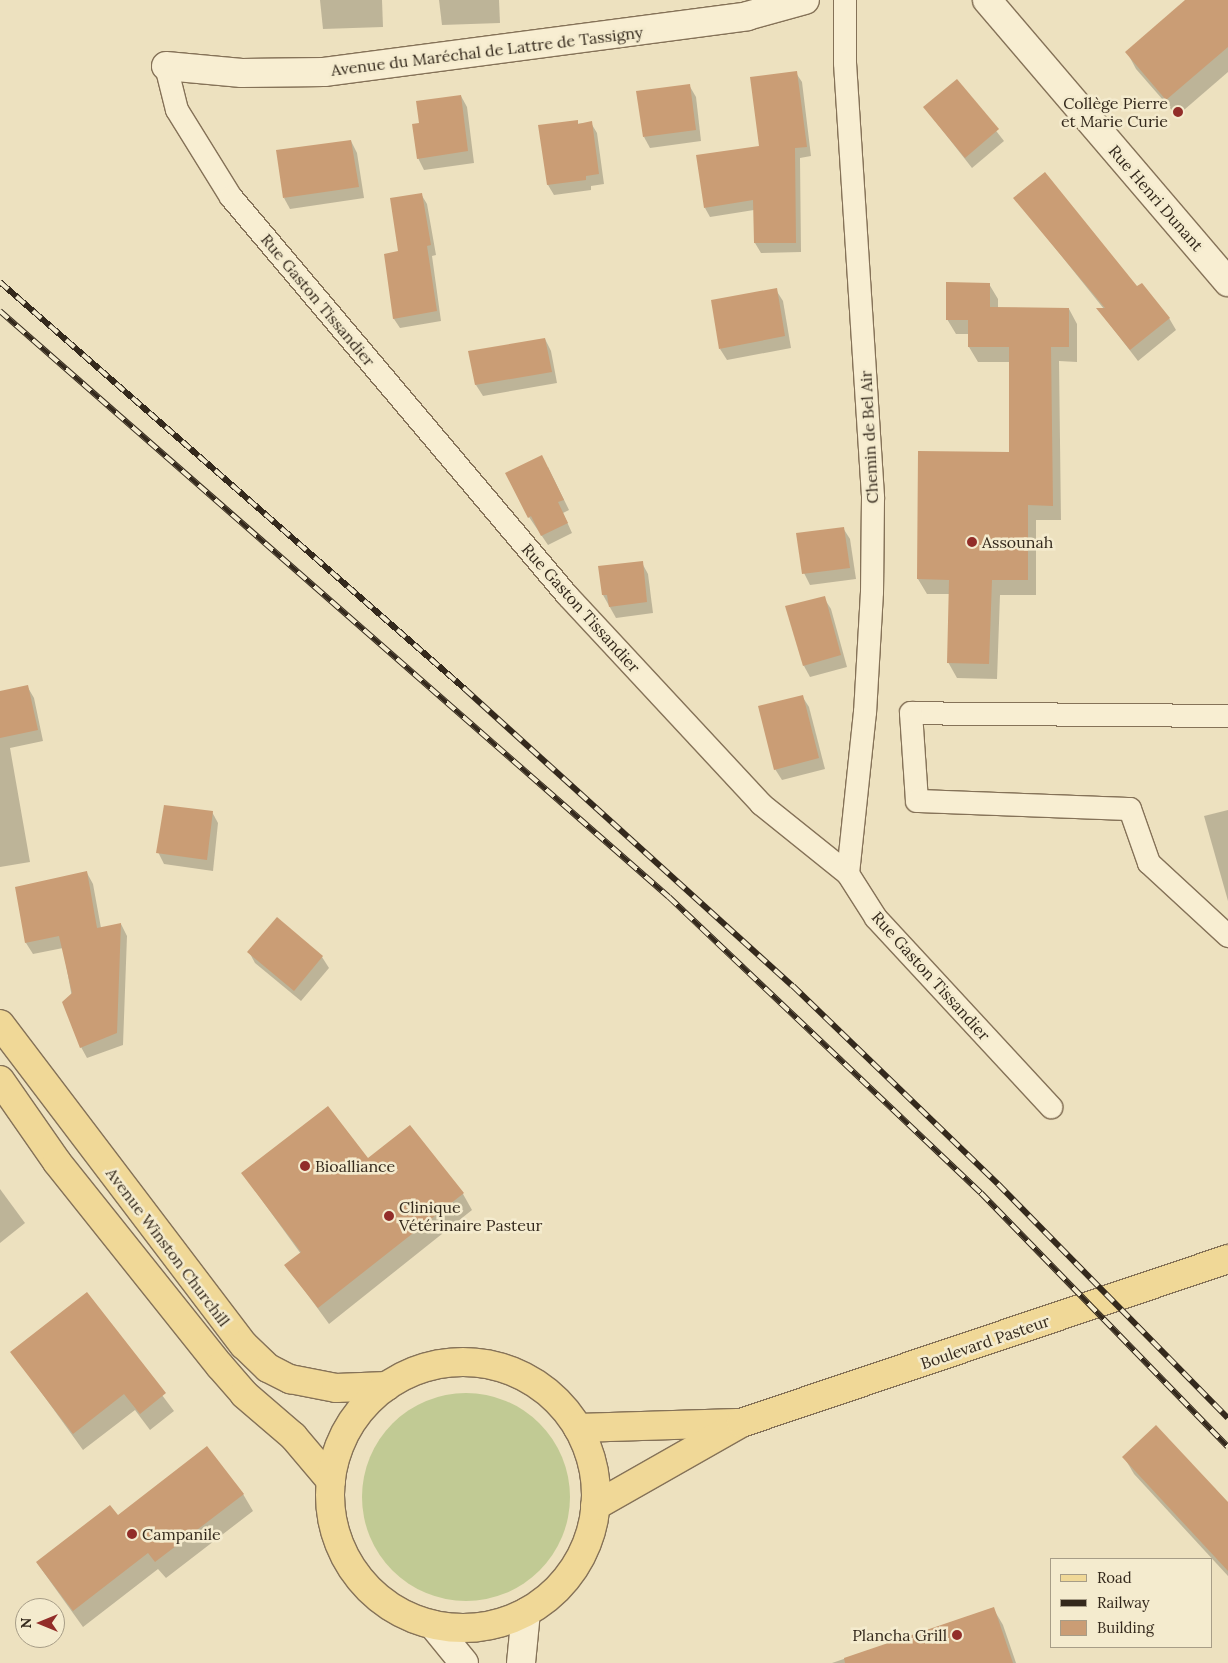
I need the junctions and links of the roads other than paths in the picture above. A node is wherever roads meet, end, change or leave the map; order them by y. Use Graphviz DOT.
graph roads {
  1 [pos="805,0"];
  2 [pos="845,0"];
  3 [pos="987,0"];
  4 [pos="166,66"];
  5 [pos="1228,282"];
  6 [pos="1228,716"];
  7 [pos="848,874"];
  8 [pos="1228,936"];
  9 [pos="0,1024"];
  10 [pos="0,1080"];
  11 [pos="1051,1107"];
  12 [pos="1228,1259"];
  13 [pos="387,1386"];
  14 [pos="742,1423"];
  15 [pos="578,1428"];
  16 [pos="331,1480"];
  17 [pos="595,1506"];
  18 [pos="526,1612"];
  19 [pos="434,1625"];
  20 [pos="464,1663"];
  21 [pos="521,1663"];
  1 -- 4 [label="street, Avenue du Maréchal de Lattre de Tassigny"];
  2 -- 7 [label="lane, Chemin de Bel Air"];
  3 -- 5 [label="street, Rue Henri Dunant"];
  4 -- 7 [label="lane, Rue Gaston Tissandier"];
  6 -- 8 [label="lane"];
  7 -- 11 [label="lane, Rue Gaston Tissandier"];
  9 -- 13 [label="main road, Avenue Winston Churchill"];
  10 -- 16 [label="main road, Avenue Winston Churchill"];
  12 -- 14 [label="main road, Boulevard Pasteur"];
  13 -- 15 [label="main road"];
  13 -- 16 [label="main road"];
  14 -- 15 [label="main road"];
  14 -- 17 [label="main road"];
  15 -- 17 [label="main road"];
  16 -- 19 [label="main road"];
  17 -- 18 [label="main road"];
  18 -- 19 [label="main road"];
  18 -- 21 [label="street"];
  19 -- 20 [label="street"];
}
